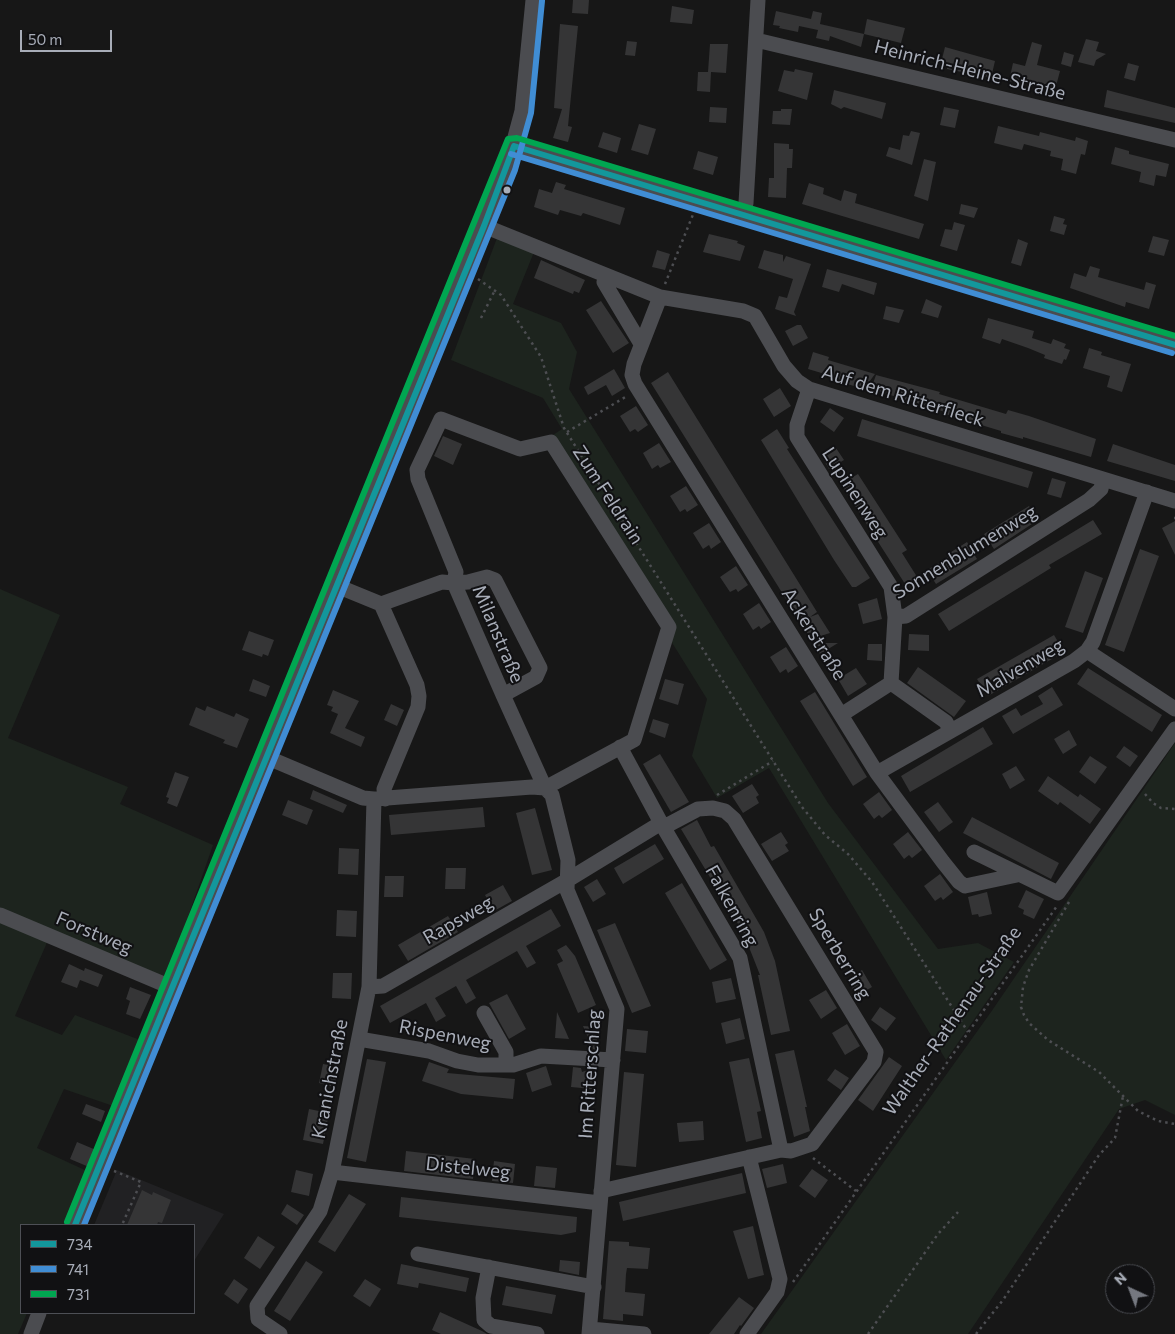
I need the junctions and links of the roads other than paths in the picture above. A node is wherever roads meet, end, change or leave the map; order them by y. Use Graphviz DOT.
graph roads {
  1 [pos="533,0"];
  2 [pos="758,0"];
  3 [pos="756,40"];
  4 [pos="1175,140"];
  5 [pos="514,146"];
  6 [pos="743,214"];
  7 [pos="484,226"];
  8 [pos="606,276"];
  9 [pos="660,297"];
  10 [pos="641,344"];
  11 [pos="1175,345"];
  12 [pos="809,389"];
  13 [pos="1103,479"];
  14 [pos="1147,492"];
  15 [pos="1175,501"];
  16 [pos="454,583"];
  17 [pos="337,586"];
  18 [pos="381,604"];
  19 [pos="895,617"];
  20 [pos="1087,651"];
  21 [pos="891,683"];
  22 [pos="503,696"];
  23 [pos="1175,709"];
  24 [pos="841,715"];
  25 [pos="1175,729"];
  26 [pos="950,730"];
  27 [pos="620,747"];
  28 [pos="266,757"];
  29 [pos="877,773"];
  30 [pos="545,788"];
  31 [pos="380,799"];
  32 [pos="663,825"];
  33 [pos="974,852"];
  34 [pos="1017,875"];
  35 [pos="566,881"];
  36 [pos="0,914"];
  37 [pos="369,987"];
  38 [pos="173,988"];
  39 [pos="484,1014"];
  40 [pos="359,1039"];
  41 [pos="613,1060"];
  42 [pos="506,1065"];
  43 [pos="781,1150"];
  44 [pos="749,1157"];
  45 [pos="332,1172"];
  46 [pos="601,1197"];
  47 [pos="75,1224"];
  48 [pos="418,1254"];
  49 [pos="489,1267"];
  50 [pos="594,1287"];
  51 [pos="39,1314"];
  52 [pos="590,1332"];
  53 [pos="31,1334"];
  54 [pos="280,1334"];
  55 [pos="537,1334"];
  56 [pos="644,1334"];
  57 [pos="747,1334"];
  1 -- 5 [label="street"];
  2 -- 3 [label="street"];
  3 -- 4 [label="street, Heinrich-Heine-Straße"];
  3 -- 6 [label="street"];
  5 -- 6 [label="street"];
  5 -- 7 [label="street"];
  6 -- 11 [label="street"];
  7 -- 8 [label="street, Auf dem Ritterfleck"];
  7 -- 17 [label="street"];
  8 -- 9 [label="street, Auf dem Ritterfleck"];
  8 -- 10 [label="street"];
  9 -- 10 [label="street, Ackerstraße"];
  9 -- 12 [label="street, Auf dem Ritterfleck"];
  10 -- 24 [label="street, Ackerstraße"];
  12 -- 13 [label="street, Auf dem Ritterfleck"];
  12 -- 19 [label="street, Lupinenweg"];
  13 -- 14 [label="street, Auf dem Ritterfleck"];
  13 -- 19 [label="street, Sonnenblumenweg"];
  14 -- 15 [label="street, Auf dem Ritterfleck"];
  14 -- 20 [label="street, Malvenweg"];
  16 -- 18 [label="street, Milanstraße"];
  16 -- 22 [label="street, Milanstraße"];
  16 -- 22 [label="street"];
  16 -- 27 [label="street, Zum Feldrain"];
  17 -- 18 [label="street"];
  17 -- 28 [label="street"];
  18 -- 31 [label="street, Kranichstraße"];
  19 -- 21 [label="street, Sonnenblumenweg"];
  20 -- 23 [label="street"];
  20 -- 26 [label="street, Malvenweg"];
  21 -- 24 [label="street"];
  21 -- 26 [label="street"];
  22 -- 30 [label="street, Milanstraße"];
  24 -- 29 [label="street, Ackerstraße"];
  25 -- 34 [label="street"];
  26 -- 29 [label="street, Malvenweg"];
  27 -- 30 [label="street"];
  27 -- 32 [label="street, Falkenring"];
  28 -- 31 [label="street"];
  28 -- 38 [label="street"];
  29 -- 34 [label="street, Ackerstraße"];
  30 -- 31 [label="street"];
  30 -- 35 [label="street, Im Ritterschlag"];
  31 -- 37 [label="street, Kranichstraße"];
  32 -- 35 [label="street"];
  32 -- 43 [label="street, Falkenring"];
  32 -- 43 [label="street, Sperberring"];
  33 -- 34 [label="street"];
  35 -- 37 [label="street, Rapsweg"];
  35 -- 41 [label="street, Im Ritterschlag"];
  36 -- 38 [label="street, Forstweg"];
  37 -- 40 [label="street, Kranichstraße"];
  38 -- 47 [label="street"];
  39 -- 42 [label="street"];
  40 -- 42 [label="street, Rispenweg"];
  40 -- 45 [label="street, Kranichstraße"];
  41 -- 42 [label="street, Rispenweg"];
  41 -- 46 [label="street, Im Ritterschlag"];
  43 -- 44 [label="street"];
  44 -- 46 [label="street"];
  44 -- 57 [label="street"];
  45 -- 46 [label="street, Distelweg"];
  45 -- 54 [label="street, Kranichstraße"];
  46 -- 50 [label="street, Im Ritterschlag"];
  48 -- 49 [label="street"];
  49 -- 50 [label="street"];
  49 -- 55 [label="street"];
  50 -- 52 [label="street, Im Ritterschlag"];
  51 -- 53 [label="street"];
  52 -- 56 [label="street"];
}
